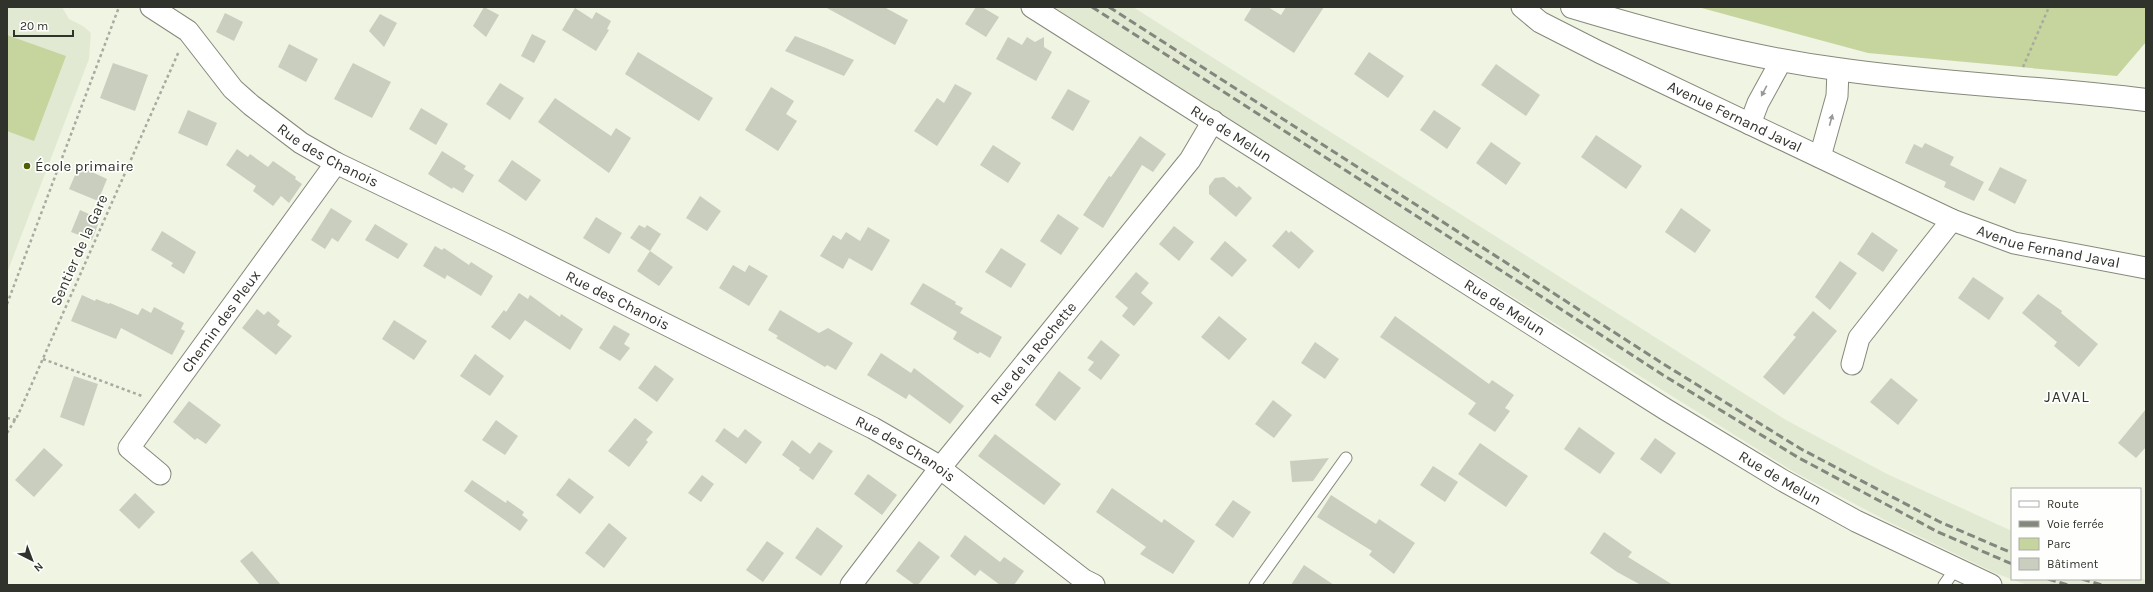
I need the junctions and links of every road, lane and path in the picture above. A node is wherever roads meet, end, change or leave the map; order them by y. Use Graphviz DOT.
graph roads {
  1 [pos="120,7"];
  2 [pos="151,7"];
  3 [pos="1032,7"];
  4 [pos="1522,7"];
  5 [pos="1572,7"];
  6 [pos="2048,7"];
  7 [pos="188,31"];
  8 [pos="1781,61"];
  9 [pos="2015,67"];
  10 [pos="2023,68"];
  11 [pos="2031,68"];
  12 [pos="1838,70"];
  13 [pos="2146,100"];
  14 [pos="1213,121"];
  15 [pos="1750,124"];
  16 [pos="1820,157"];
  17 [pos="336,163"];
  18 [pos="1952,220"];
  19 [pos="2146,268"];
  20 [pos="7,304"];
  21 [pos="43,359"];
  22 [pos="1852,364"];
  23 [pos="162,403"];
  24 [pos="7,418"];
  25 [pos="16,420"];
  26 [pos="7,433"];
  27 [pos="1346,458"];
  28 [pos="940,468"];
  29 [pos="160,474"];
  30 [pos="1950,577"];
  31 [pos="851,585"];
  32 [pos="1094,585"];
  33 [pos="1255,585"];
  34 [pos="1991,585"];
  1 -- 20 [label="path"];
  2 -- 7 [label="street, Rue des Chanois"];
  3 -- 14 [label="street, Rue de Melun"];
  4 -- 15 [label="street, Avenue Fernand Javal"];
  5 -- 8 [label="main road"];
  6 -- 10 [label="path"];
  7 -- 17 [label="street, Rue des Chanois"];
  7 -- 21 [label="path, Sentier de la Gare"];
  8 -- 12 [label="main road"];
  8 -- 15 [label="street, one-way"];
  9 -- 10 [label="path"];
  10 -- 11 [label="path"];
  12 -- 13 [label="main road"];
  16 -- 12 [label="street, one-way"];
  14 -- 28 [label="street, Rue de la Rochette"];
  14 -- 30 [label="street, Rue de Melun"];
  15 -- 16 [label="street, Avenue Fernand Javal"];
  16 -- 18 [label="street, Avenue Fernand Javal"];
  17 -- 23 [label="street, Chemin des Pleux"];
  17 -- 28 [label="street, Rue des Chanois"];
  18 -- 19 [label="street, Avenue Fernand Javal"];
  18 -- 22 [label="street"];
  21 -- 23 [label="path"];
  21 -- 25 [label="path, Sentier de la Gare"];
  23 -- 29 [label="street, Chemin des Pleux"];
  24 -- 25 [label="path"];
  25 -- 26 [label="path, Sentier de la Gare"];
  27 -- 33 [label="lane"];
  28 -- 31 [label="street, Rue de la Rochette"];
  28 -- 32 [label="street, Rue des Chanois"];
  30 -- 34 [label="street, Rue de Melun"];
}
